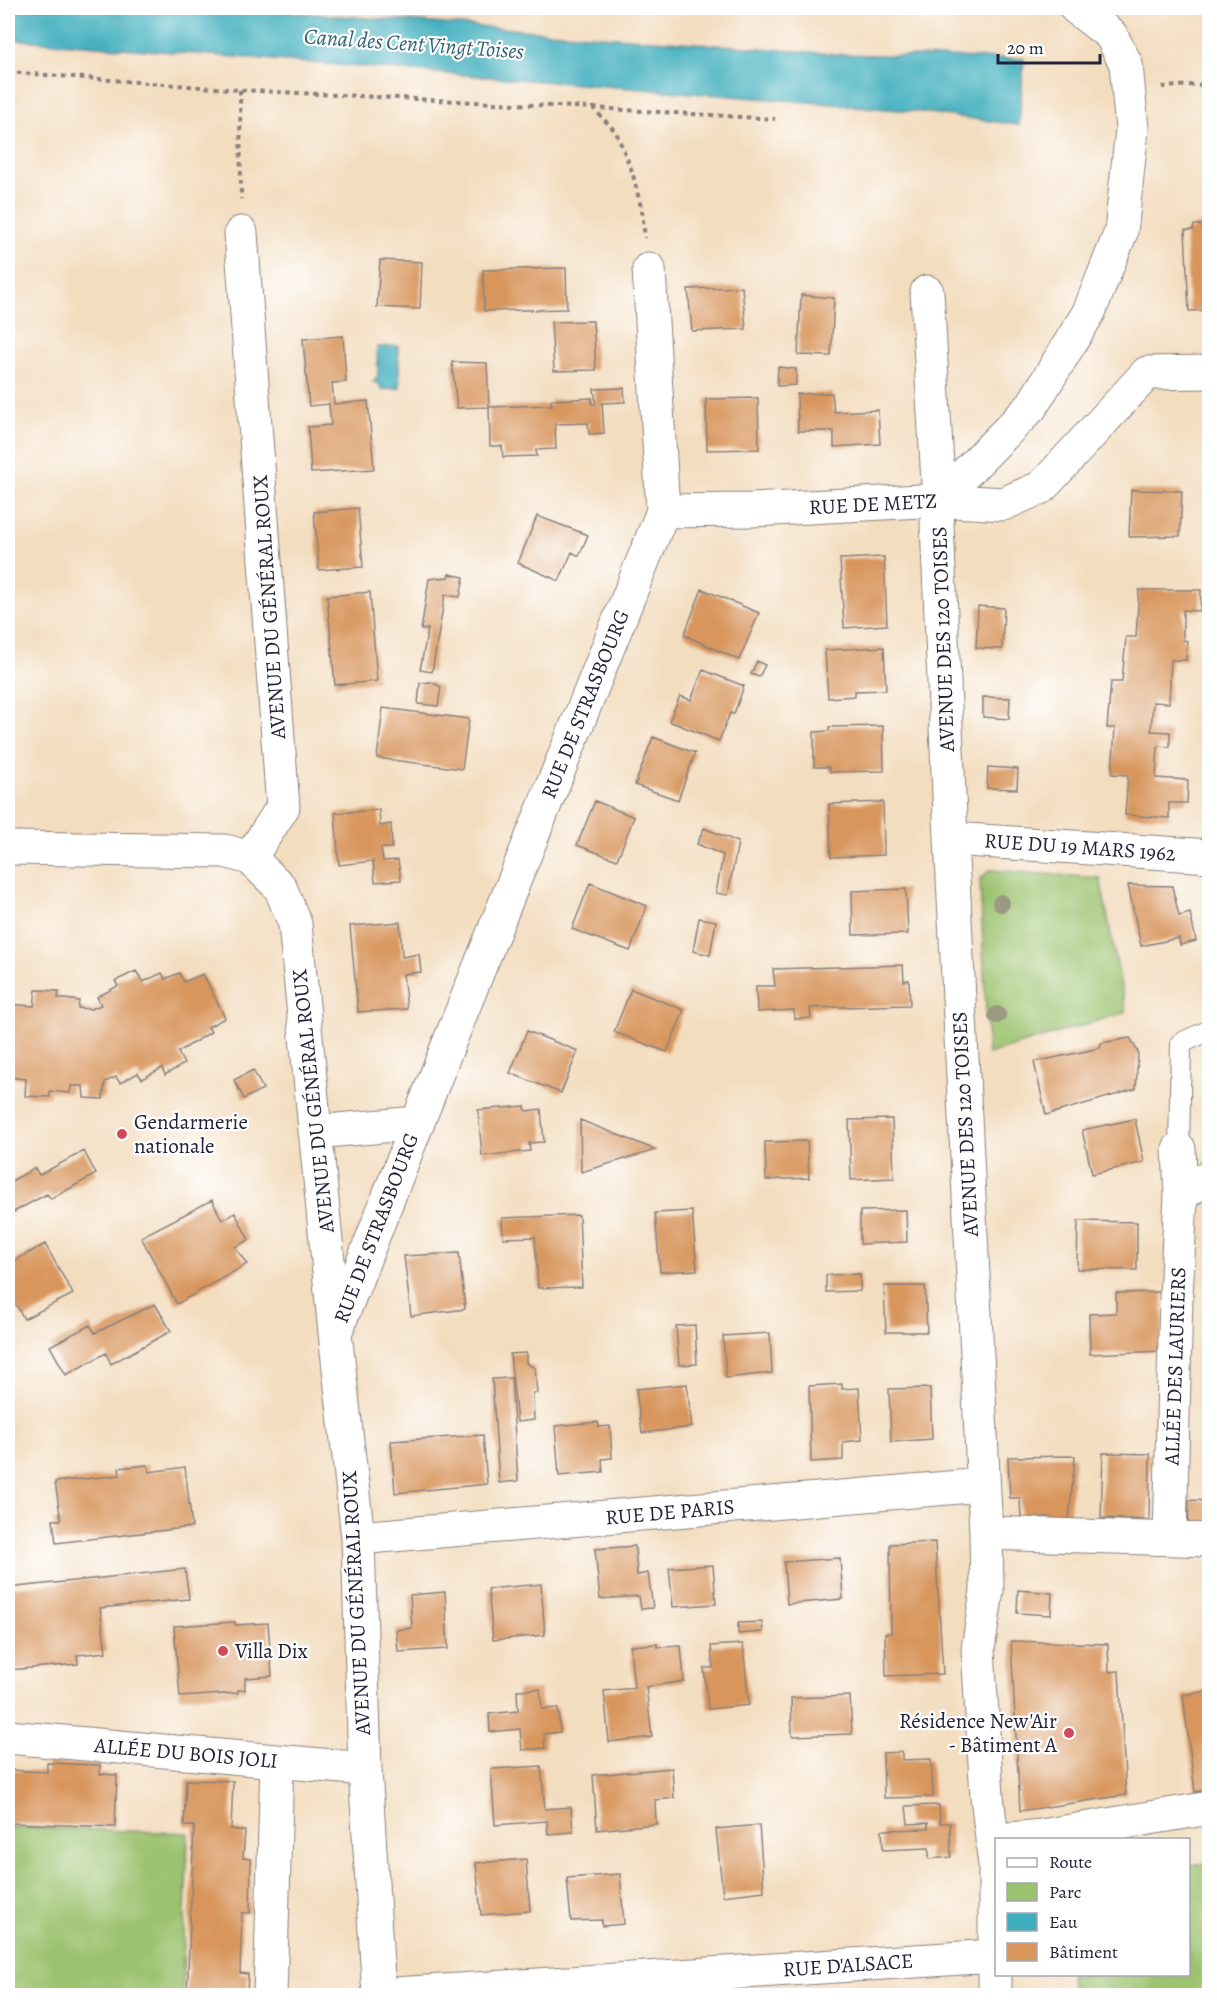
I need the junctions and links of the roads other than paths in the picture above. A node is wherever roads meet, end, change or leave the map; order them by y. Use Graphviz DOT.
graph roads {
  1 [pos="1076,8"];
  2 [pos="241,233"];
  3 [pos="649,268"];
  4 [pos="927,292"];
  5 [pos="1209,372"];
  6 [pos="939,500"];
  7 [pos="663,511"];
  8 [pos="951,839"];
  9 [pos="8,848"];
  10 [pos="1209,856"];
  11 [pos="250,858"];
  12 [pos="1209,1030"];
  13 [pos="417,1123"];
  14 [pos="315,1132"];
  15 [pos="1179,1149"];
  16 [pos="1209,1176"];
  17 [pos="1181,1195"];
  18 [pos="335,1333"];
  19 [pos="983,1485"];
  20 [pos="986,1533"];
  21 [pos="358,1538"];
  22 [pos="1170,1538"];
  23 [pos="1209,1540"];
  24 [pos="8,1737"];
  25 [pos="277,1761"];
  26 [pos="365,1769"];
  27 [pos="1209,1808"];
  28 [pos="996,1838"];
  29 [pos="1018,1838"];
  30 [pos="995,1967"];
  31 [pos="996,1976"];
  32 [pos="998,1976"];
  33 [pos="270,1995"];
  34 [pos="379,1995"];
  35 [pos="995,1995"];
  36 [pos="1001,1995"];
  1 -- 6 [label="street"];
  2 -- 11 [label="street, AVENUE DU GÉNÉRAL ROUX"];
  3 -- 7 [label="street, RUE DE STRASBOURG"];
  4 -- 6 [label="street, AVENUE DES 120 TOISES"];
  5 -- 6 [label="street, RUE DE METZ"];
  6 -- 7 [label="street, RUE DE METZ"];
  6 -- 8 [label="street, AVENUE DES 120 TOISES"];
  7 -- 13 [label="street, RUE DE STRASBOURG"];
  8 -- 10 [label="street, RUE DU 19 MARS 1962"];
  8 -- 19 [label="street, AVENUE DES 120 TOISES"];
  9 -- 11 [label="street"];
  11 -- 14 [label="street, AVENUE DU GÉNÉRAL ROUX"];
  12 -- 15 [label="lane"];
  13 -- 14 [label="street, RUE DE STRASBOURG"];
  13 -- 18 [label="street, RUE DE STRASBOURG"];
  14 -- 18 [label="street, AVENUE DU GÉNÉRAL ROUX"];
  15 -- 17 [label="street, ALLÉE DES LAURIERS"];
  16 -- 17 [label="street"];
  17 -- 22 [label="street, ALLÉE DES LAURIERS"];
  18 -- 21 [label="street, AVENUE DU GÉNÉRAL ROUX"];
  19 -- 20 [label="street, AVENUE DES 120 TOISES"];
  19 -- 21 [label="street, RUE DE PARIS"];
  20 -- 22 [label="street"];
  20 -- 28 [label="street, AVENUE DES 120 TOISES"];
  21 -- 26 [label="street, AVENUE DU GÉNÉRAL ROUX"];
  22 -- 23 [label="street"];
  24 -- 25 [label="street, ALLÉE DU BOIS JOLI"];
  25 -- 26 [label="street, ALLÉE DU BOIS JOLI"];
  25 -- 33 [label="street"];
  26 -- 34 [label="street, AVENUE DU GÉNÉRAL ROUX"];
  27 -- 29 [label="street"];
  30 -- 34 [label="street, RUE D'ALSACE"];
  31 -- 35 [label="street, AVENUE DES 120 TOISES"];
  32 -- 36 [label="street, AVENUE DES 120 TOISES"];
}
